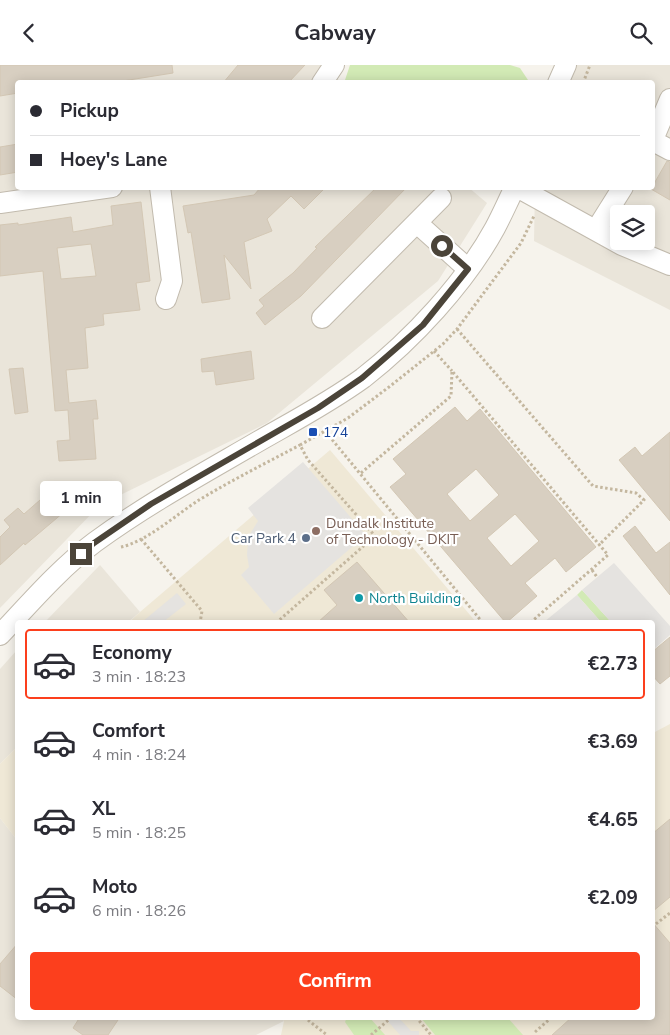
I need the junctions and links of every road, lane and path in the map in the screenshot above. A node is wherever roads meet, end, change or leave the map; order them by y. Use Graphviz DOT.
graph roads {
  1 [pos="334,65"];
  2 [pos="566,65"];
  3 [pos="590,65"];
  4 [pos="324,80"];
  5 [pos="559,80"];
  6 [pos="585,80"];
  7 [pos="670,99"];
  8 [pos="655,137"];
  9 [pos="655,143"];
  10 [pos="670,150"];
  11 [pos="91,190"];
  12 [pos="160,190"];
  13 [pos="514,190"];
  14 [pos="521,190"];
  15 [pos="621,190"];
  16 [pos="440,198"];
  17 [pos="0,203"];
  18 [pos="536,211"];
  19 [pos="417,223"];
  20 [pos="596,231"];
  21 [pos="670,265"];
  22 [pos="468,269"];
  23 [pos="166,299"];
  24 [pos="322,318"];
  25 [pos="457,329"];
  26 [pos="434,351"];
  27 [pos="452,371"];
  28 [pos="325,431"];
  29 [pos="300,445"];
  30 [pos="361,473"];
  31 [pos="141,539"];
  32 [pos="599,545"];
  33 [pos="114,549"];
  34 [pos="592,569"];
  35 [pos="597,577"];
  36 [pos="200,620"];
  37 [pos="279,620"];
  38 [pos="481,620"];
  39 [pos="533,620"];
  40 [pos="0,635"];
  41 [pos="670,913"];
  42 [pos="655,925"];
  43 [pos="308,1020"];
  44 [pos="388,1020"];
  45 [pos="418,1020"];
  46 [pos="549,1020"];
  47 [pos="536,1031"];
  48 [pos="327,1035"];
  49 [pos="371,1035"];
  50 [pos="431,1035"];
  1 -- 4 [label="street"];
  2 -- 5 [label="street"];
  3 -- 6 [label="path"];
  7 -- 8 [label="street"];
  9 -- 10 [label="street"];
  11 -- 17 [label="street"];
  12 -- 23 [label="street"];
  13 -- 22 [label="street"];
  14 -- 20 [label="street"];
  15 -- 20 [label="street"];
  16 -- 19 [label="street"];
  18 -- 25 [label="path"];
  19 -- 22 [label="street"];
  19 -- 24 [label="street"];
  20 -- 21 [label="street"];
  22 -- 40 [label="street"];
  25 -- 26 [label="path"];
  25 -- 32 [label="path"];
  26 -- 27 [label="path"];
  26 -- 28 [label="path"];
  27 -- 30 [label="path"];
  27 -- 32 [label="path"];
  28 -- 29 [label="path"];
  28 -- 30 [label="path"];
  29 -- 31 [label="path"];
  29 -- 37 [label="path"];
  30 -- 38 [label="path"];
  31 -- 33 [label="path"];
  31 -- 36 [label="path"];
  32 -- 34 [label="path"];
  34 -- 35 [label="path"];
  34 -- 39 [label="path"];
  41 -- 42 [label="path"];
  43 -- 48 [label="path"];
  44 -- 49 [label="path"];
  45 -- 50 [label="path"];
  46 -- 47 [label="path"];
}
